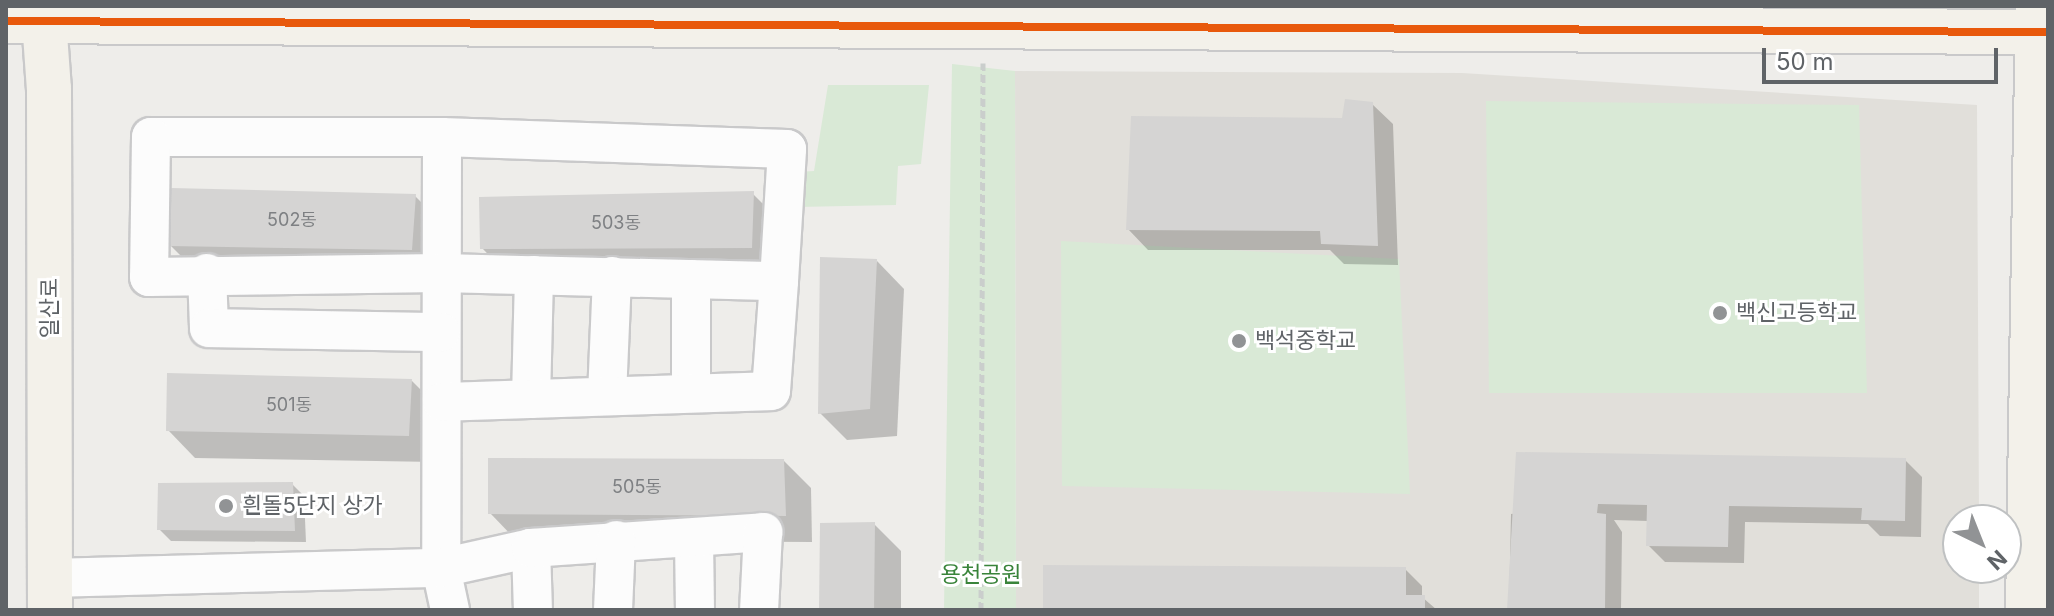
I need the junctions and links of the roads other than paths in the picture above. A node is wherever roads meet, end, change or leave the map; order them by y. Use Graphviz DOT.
graph roads {
  1 [pos="31,16"];
  2 [pos="2041,23"];
  3 [pos="442,137"];
  4 [pos="207,273"];
  5 [pos="441,273"];
  6 [pos="534,275"];
  7 [pos="612,276"];
  8 [pos="691,279"];
  9 [pos="779,281"];
  10 [pos="441,332"];
  11 [pos="691,393"];
  12 [pos="607,396"];
  13 [pos="531,399"];
  14 [pos="442,402"];
  15 [pos="694,539"];
  16 [pos="616,540"];
  17 [pos="531,548"];
  18 [pos="441,568"];
  19 [pos="2035,584"];
  20 [pos="50,594"];
  21 [pos="450,610"];
  22 [pos="533,610"];
  23 [pos="613,610"];
  24 [pos="695,610"];
  25 [pos="759,610"];
  1 -- 2 [label="main road"];
  1 -- 20 [label="main road, 일산로"];
  2 -- 19 [label="main road"];
  3 -- 4 [label="lane"];
  3 -- 5 [label="lane"];
  3 -- 9 [label="lane"];
  4 -- 5 [label="lane"];
  4 -- 10 [label="lane"];
  5 -- 6 [label="lane"];
  5 -- 10 [label="lane"];
  6 -- 7 [label="lane"];
  6 -- 13 [label="lane"];
  7 -- 8 [label="lane"];
  7 -- 12 [label="lane"];
  8 -- 9 [label="lane"];
  8 -- 11 [label="lane"];
  9 -- 11 [label="lane"];
  10 -- 14 [label="lane"];
  11 -- 12 [label="lane"];
  12 -- 13 [label="lane"];
  13 -- 14 [label="lane"];
  14 -- 18 [label="lane"];
  15 -- 16 [label="lane"];
  15 -- 24 [label="lane"];
  15 -- 25 [label="lane"];
  16 -- 17 [label="lane"];
  16 -- 23 [label="lane"];
  17 -- 18 [label="lane"];
  17 -- 22 [label="lane"];
  18 -- 20 [label="lane"];
  18 -- 21 [label="lane"];
}
